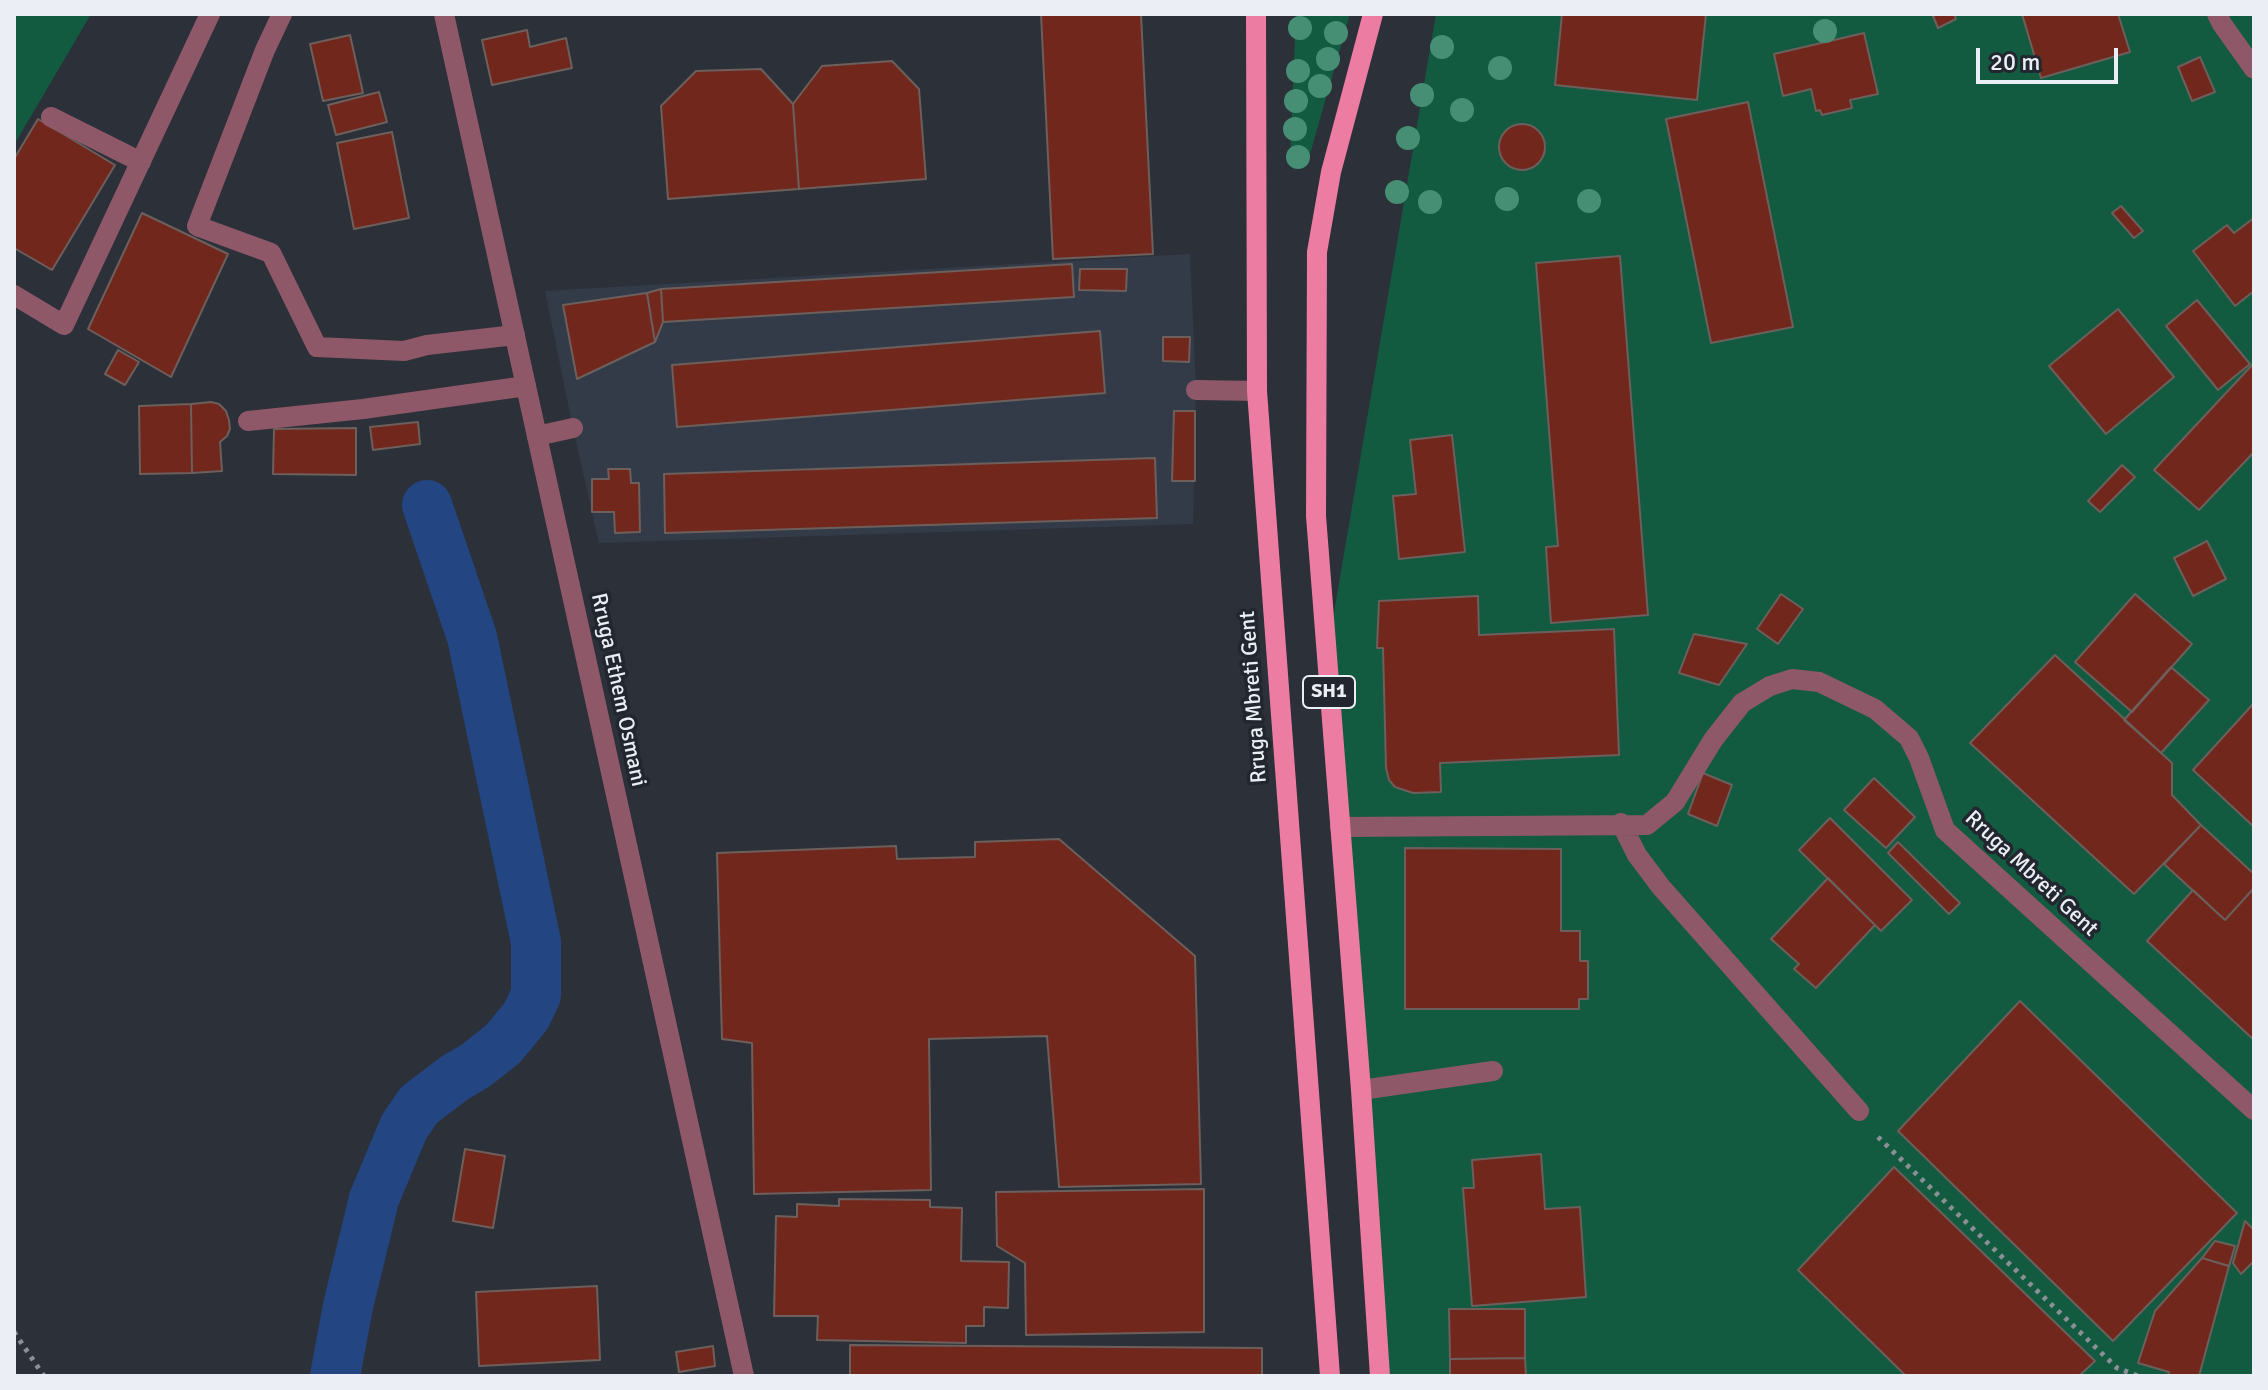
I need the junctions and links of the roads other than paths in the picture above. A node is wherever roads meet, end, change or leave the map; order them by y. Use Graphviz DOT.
graph roads {
  1 [pos="210,14"];
  2 [pos="282,14"];
  3 [pos="444,14"];
  4 [pos="1256,14"];
  5 [pos="1373,14"];
  6 [pos="2217,14"];
  7 [pos="2254,69"];
  8 [pos="51,117"];
  9 [pos="141,162"];
  10 [pos="14,295"];
  11 [pos="515,335"];
  12 [pos="526,386"];
  13 [pos="1196,390"];
  14 [pos="1257,391"];
  15 [pos="248,421"];
  16 [pos="573,428"];
  17 [pos="537,436"];
  18 [pos="1621,823"];
  19 [pos="1340,827"];
  20 [pos="1493,1071"];
  21 [pos="1361,1090"];
  22 [pos="2254,1110"];
  23 [pos="1859,1111"];
  24 [pos="744,1376"];
  25 [pos="1330,1376"];
  26 [pos="1380,1376"];
  1 -- 9 [label="street"];
  2 -- 11 [label="street"];
  3 -- 11 [label="street, Rruga Ethem Osmani"];
  4 -- 14 [label="main road, Rruga Mbreti Gent / SH1"];
  5 -- 19 [label="main road, SH1"];
  6 -- 7 [label="street"];
  8 -- 9 [label="street"];
  9 -- 10 [label="street"];
  11 -- 12 [label="street, Rruga Ethem Osmani"];
  12 -- 15 [label="street"];
  12 -- 17 [label="street, Rruga Ethem Osmani"];
  13 -- 14 [label="street"];
  14 -- 25 [label="main road, Rruga Mbreti Gent / SH1"];
  16 -- 17 [label="street"];
  17 -- 24 [label="street, Rruga Ethem Osmani"];
  18 -- 19 [label="street, Rruga Mbreti Gent"];
  18 -- 22 [label="street, Rruga Mbreti Gent"];
  18 -- 23 [label="street"];
  19 -- 21 [label="main road, SH1"];
  20 -- 21 [label="street"];
  21 -- 26 [label="main road, SH1"];
}
